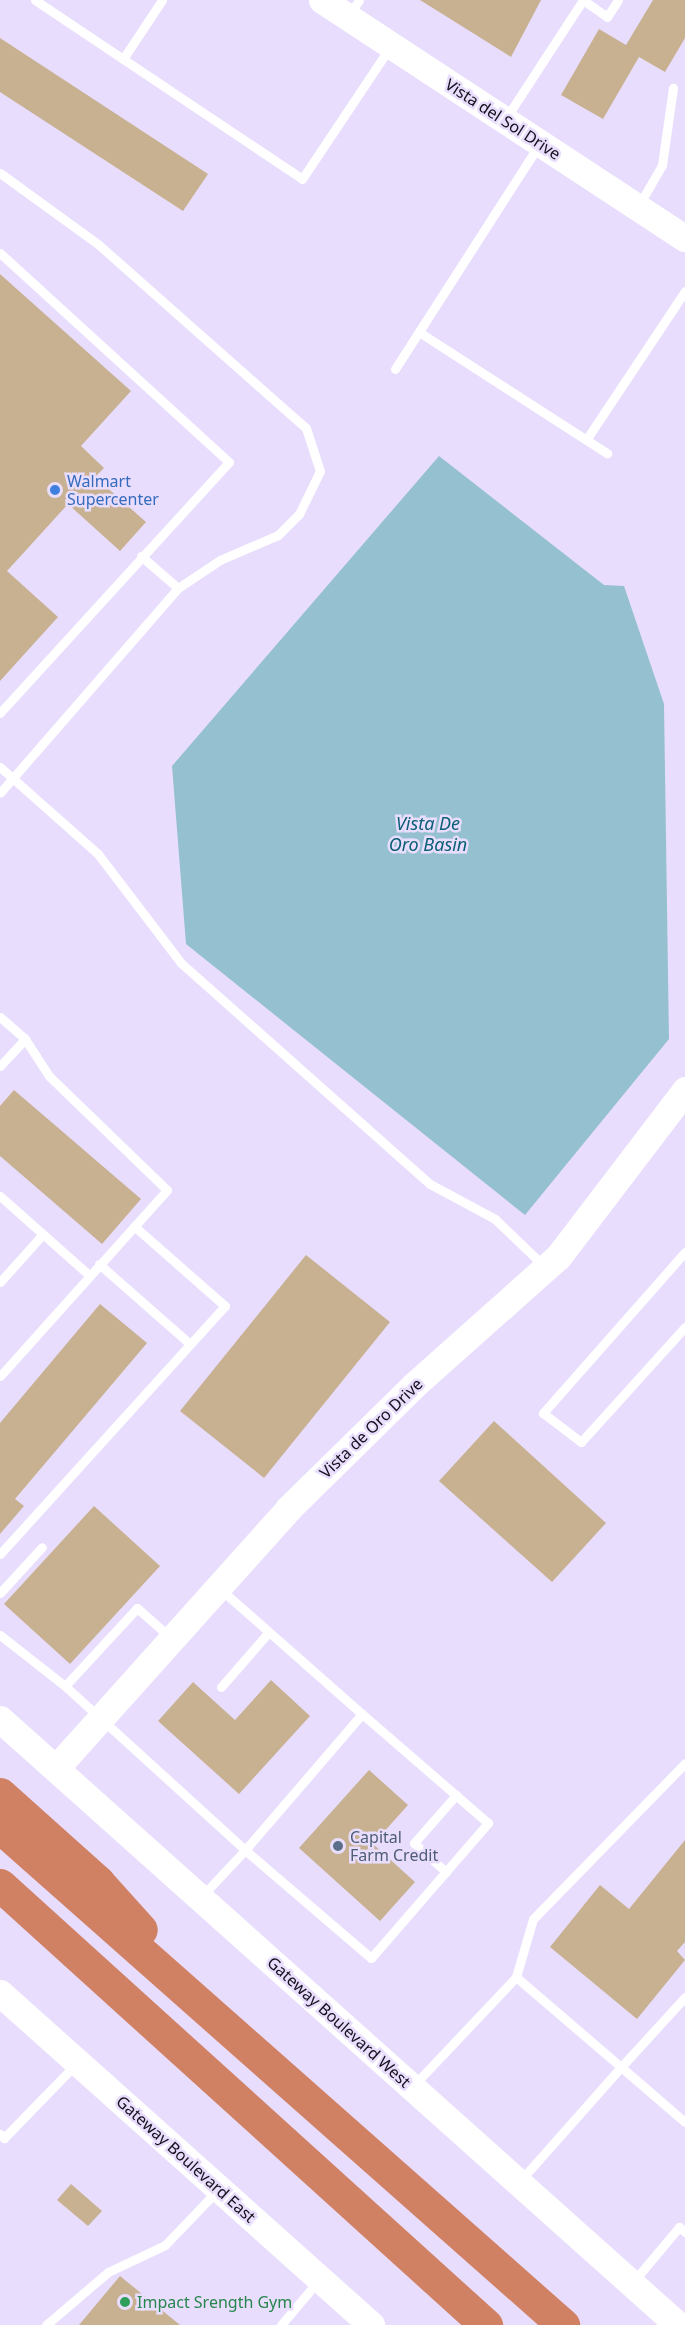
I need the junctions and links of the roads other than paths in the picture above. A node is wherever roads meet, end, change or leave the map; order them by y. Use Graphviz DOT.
graph roads {
  1 [pos="34,0"];
  2 [pos="162,0"];
  3 [pos="322,0"];
  4 [pos="583,0"];
  5 [pos="618,0"];
  6 [pos="353,8"];
  7 [pos="391,45"];
  8 [pos="123,59"];
  9 [pos="673,88"];
  10 [pos="505,120"];
  11 [pos="540,143"];
  12 [pos="0,172"];
  13 [pos="638,207"];
  14 [pos="685,238"];
  15 [pos="0,253"];
  16 [pos="685,291"];
  17 [pos="419,332"];
  18 [pos="395,369"];
  19 [pos="586,440"];
  20 [pos="608,453"];
  21 [pos="141,556"];
  22 [pos="178,588"];
  23 [pos="0,713"];
  24 [pos="0,767"];
  25 [pos="12,778"];
  26 [pos="0,793"];
  27 [pos="0,1017"];
  28 [pos="25,1039"];
  29 [pos="0,1066"];
  30 [pos="685,1090"];
  31 [pos="0,1196"];
  32 [pos="134,1226"];
  33 [pos="43,1234"];
  34 [pos="685,1252"];
  35 [pos="99,1264"];
  36 [pos="547,1269"];
  37 [pos="89,1275"];
  38 [pos="0,1282"];
  39 [pos="685,1327"];
  40 [pos="190,1344"];
  41 [pos="0,1376"];
  42 [pos="42,1547"];
  43 [pos="0,1554"];
  44 [pos="218,1587"];
  45 [pos="0,1593"];
  46 [pos="268,1633"];
  47 [pos="0,1635"];
  48 [pos="172,1639"];
  49 [pos="65,1686"];
  50 [pos="221,1687"];
  51 [pos="362,1714"];
  52 [pos="0,1719"];
  53 [pos="99,1720"];
  54 [pos="685,1763"];
  55 [pos="56,1768"];
  56 [pos="0,1794"];
  57 [pos="456,1795"];
  58 [pos="0,1827"];
  59 [pos="245,1850"];
  60 [pos="446,1872"];
  61 [pos="0,1885"];
  62 [pos="201,1898"];
  63 [pos="516,1977"];
  64 [pos="0,1993"];
  65 [pos="685,1997"];
  66 [pos="223,2020"];
  67 [pos="77,2062"];
  68 [pos="621,2067"];
  69 [pos="412,2087"];
  70 [pos="685,2122"];
  71 [pos="1,2138"];
  72 [pos="519,2183"];
  73 [pos="219,2189"];
  74 [pos="683,2226"];
  75 [pos="320,2279"];
  76 [pos="631,2283"];
  77 [pos="46,2325"];
  78 [pos="281,2325"];
  79 [pos="371,2325"];
  80 [pos="486,2325"];
  81 [pos="563,2325"];
  82 [pos="678,2325"];
  1 -- 8 [label="lane"];
  2 -- 8 [label="lane"];
  3 -- 6 [label="main road, Vista del Sol Drive"];
  4 -- 5 [label="lane"];
  4 -- 10 [label="lane"];
  6 -- 7 [label="main road, Vista del Sol Drive"];
  7 -- 8 [label="lane"];
  7 -- 10 [label="main road, Vista del Sol Drive"];
  9 -- 13 [label="lane"];
  10 -- 11 [label="main road, Vista del Sol Drive"];
  11 -- 13 [label="main road, Vista del Sol Drive"];
  11 -- 17 [label="lane"];
  12 -- 22 [label="lane"];
  13 -- 14 [label="main road, Vista del Sol Drive"];
  15 -- 21 [label="lane"];
  16 -- 19 [label="lane"];
  17 -- 18 [label="lane"];
  17 -- 19 [label="lane"];
  19 -- 20 [label="lane"];
  21 -- 22 [label="lane"];
  21 -- 23 [label="lane"];
  22 -- 25 [label="lane"];
  24 -- 25 [label="lane"];
  25 -- 26 [label="lane"];
  25 -- 36 [label="lane"];
  27 -- 28 [label="lane"];
  28 -- 29 [label="lane"];
  28 -- 32 [label="lane"];
  30 -- 36 [label="main road, Vista de Oro Drive"];
  31 -- 33 [label="lane"];
  32 -- 35 [label="lane"];
  32 -- 40 [label="lane"];
  33 -- 37 [label="lane"];
  33 -- 38 [label="lane"];
  34 -- 39 [label="lane"];
  35 -- 37 [label="lane"];
  35 -- 40 [label="lane"];
  36 -- 44 [label="main road, Vista de Oro Drive"];
  37 -- 41 [label="lane"];
  40 -- 43 [label="lane"];
  42 -- 45 [label="lane"];
  44 -- 46 [label="lane"];
  44 -- 48 [label="main road, Vista de Oro Drive"];
  46 -- 50 [label="lane"];
  46 -- 51 [label="lane"];
  47 -- 49 [label="lane"];
  48 -- 49 [label="lane"];
  48 -- 53 [label="main road, Vista de Oro Drive"];
  49 -- 53 [label="lane"];
  51 -- 57 [label="lane"];
  51 -- 59 [label="lane"];
  52 -- 55 [label="main road, Gateway Boulevard West"];
  53 -- 55 [label="main road, Vista de Oro Drive"];
  53 -- 59 [label="lane"];
  54 -- 63 [label="lane"];
  55 -- 62 [label="main road, Gateway Boulevard West"];
  56 -- 66 [label="highway"];
  57 -- 60 [label="lane"];
  57 -- 60 [label="lane"];
  58 -- 66 [label="highway"];
  59 -- 60 [label="lane"];
  59 -- 62 [label="lane"];
  61 -- 80 [label="highway"];
  62 -- 69 [label="main road, Gateway Boulevard West"];
  63 -- 68 [label="lane"];
  63 -- 69 [label="lane"];
  64 -- 67 [label="main road, Gateway Boulevard East"];
  65 -- 68 [label="lane"];
  66 -- 81 [label="highway"];
  67 -- 71 [label="lane"];
  67 -- 73 [label="main road, Gateway Boulevard East"];
  68 -- 70 [label="lane"];
  68 -- 72 [label="lane"];
  69 -- 72 [label="main road, Gateway Boulevard West"];
  72 -- 76 [label="main road, Gateway Boulevard West"];
  73 -- 75 [label="main road, Gateway Boulevard East"];
  73 -- 77 [label="lane"];
  74 -- 76 [label="lane"];
  75 -- 78 [label="lane"];
  75 -- 79 [label="main road, Gateway Boulevard East"];
  76 -- 82 [label="main road, Gateway Boulevard West"];
}
